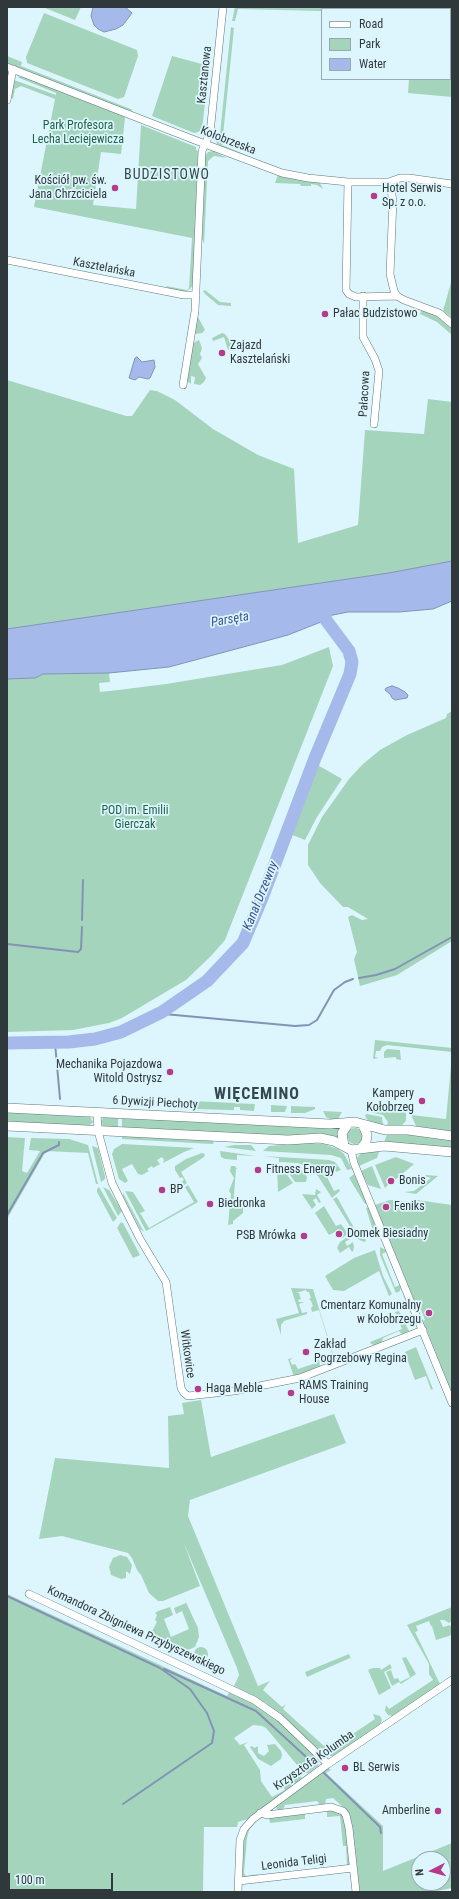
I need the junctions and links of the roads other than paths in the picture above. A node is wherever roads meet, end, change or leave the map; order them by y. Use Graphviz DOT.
graph roads {
  1 [pos="223,7"];
  2 [pos="10,68"];
  3 [pos="7,100"];
  4 [pos="205,144"];
  5 [pos="348,182"];
  6 [pos="389,182"];
  7 [pos="452,184"];
  8 [pos="7,260"];
  9 [pos="196,295"];
  10 [pos="363,296"];
  11 [pos="397,296"];
  12 [pos="452,324"];
  13 [pos="183,385"];
  14 [pos="374,424"];
  15 [pos="7,1108"];
  16 [pos="98,1113"];
  17 [pos="349,1123"];
  18 [pos="363,1125"];
  19 [pos="7,1126"];
  20 [pos="98,1131"];
  21 [pos="452,1136"];
  22 [pos="362,1147"];
  23 [pos="348,1148"];
  24 [pos="452,1152"];
  25 [pos="423,1330"];
  26 [pos="452,1403"];
  27 [pos="29,1594"];
  28 [pos="452,1680"];
  29 [pos="328,1764"];
  30 [pos="260,1813"];
  31 [pos="353,1868"];
  32 [pos="239,1881"];
  33 [pos="238,1892"];
  34 [pos="356,1892"];
  1 -- 4 [label="street, Kasztanowa"];
  2 -- 3 [label="street"];
  2 -- 4 [label="street, Kołobrzeska"];
  4 -- 5 [label="street, Kołobrzeska"];
  4 -- 9 [label="street"];
  5 -- 6 [label="street, Kołobrzeska"];
  5 -- 10 [label="street"];
  6 -- 7 [label="street, Kołobrzeska"];
  6 -- 11 [label="street"];
  8 -- 9 [label="street, Kasztelańska"];
  9 -- 13 [label="street"];
  10 -- 11 [label="street"];
  10 -- 14 [label="street, Pałacowa"];
  11 -- 12 [label="street"];
  15 -- 16 [label="street, 6 Dywizji Piechoty"];
  16 -- 17 [label="street, 6 Dywizji Piechoty"];
  16 -- 20 [label="street"];
  17 -- 18 [label="street, 6 Dywizji Piechoty"];
  17 -- 23 [label="street"];
  18 -- 21 [label="street, 6 Dywizji Piechoty"];
  18 -- 22 [label="street"];
  19 -- 20 [label="street"];
  20 -- 23 [label="street"];
  20 -- 25 [label="street, Witkowice"];
  22 -- 23 [label="street"];
  22 -- 24 [label="street"];
  23 -- 25 [label="street"];
  25 -- 26 [label="street"];
  27 -- 29 [label="street, Komandora Zbigniewa Przybyszewskiego"];
  28 -- 29 [label="street, Krzysztofa Kolumba"];
  29 -- 30 [label="street, Krzysztofa Kolumba"];
  30 -- 31 [label="street"];
  30 -- 32 [label="street, Krzysztofa Kolumba"];
  31 -- 32 [label="street, Leonida Teligi"];
  31 -- 34 [label="street"];
  32 -- 33 [label="street, Krzysztofa Kolumba"];
}
